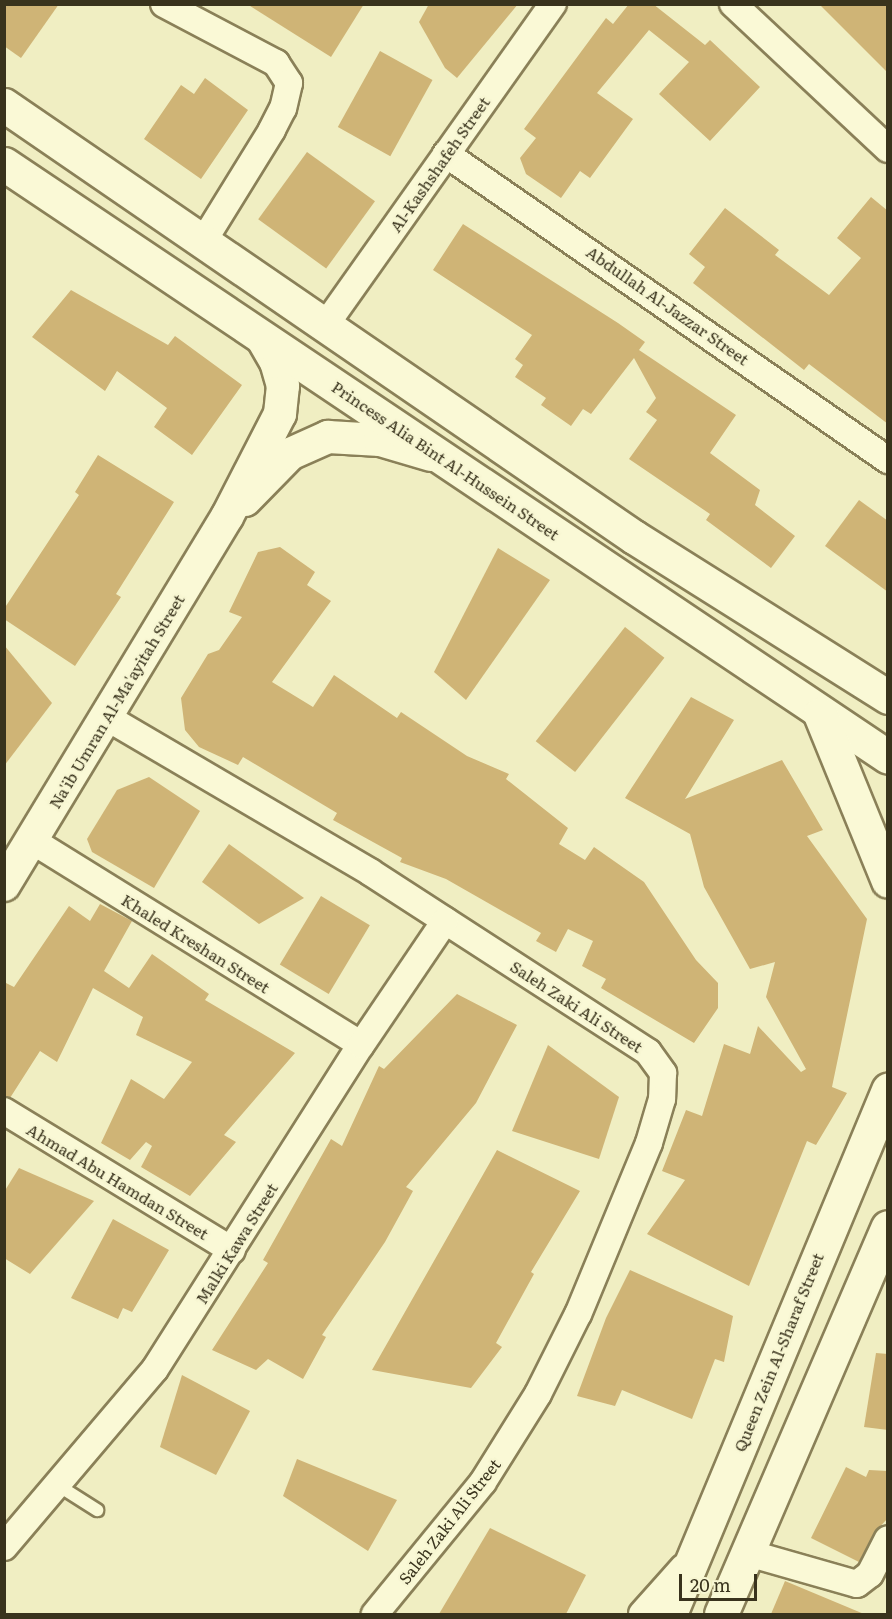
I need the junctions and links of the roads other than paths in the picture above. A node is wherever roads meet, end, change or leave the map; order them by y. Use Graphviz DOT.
graph roads {
  1 [pos="164,4"];
  2 [pos="553,4"];
  3 [pos="733,4"];
  4 [pos="4,105"];
  5 [pos="888,148"];
  6 [pos="446,154"];
  7 [pos="4,164"];
  8 [pos="204,240"];
  9 [pos="327,323"];
  10 [pos="262,338"];
  11 [pos="446,458"];
  12 [pos="888,460"];
  13 [pos="227,517"];
  14 [pos="879,687"];
  15 [pos="820,714"];
  16 [pos="108,718"];
  17 [pos="888,757"];
  18 [pos="31,840"];
  19 [pos="888,880"];
  20 [pos="4,885"];
  21 [pos="445,921"];
  22 [pos="361,1045"];
  23 [pos="888,1090"];
  24 [pos="4,1111"];
  25 [pos="884,1246"];
  26 [pos="232,1250"];
  27 [pos="55,1483"];
  28 [pos="97,1510"];
  29 [pos="888,1539"];
  30 [pos="4,1547"];
  31 [pos="697,1552"];
  32 [pos="748,1553"];
  33 [pos="375,1614"];
  34 [pos="642,1614"];
  35 [pos="670,1614"];
  36 [pos="721,1614"];
  1 -- 8 [label="street"];
  2 -- 6 [label="street, Al-Kashshafeh Street"];
  3 -- 5 [label="street"];
  4 -- 8 [label="main road"];
  6 -- 9 [label="street, Al-Kashshafeh Street"];
  6 -- 12 [label="street, Abdullah Al-Jazzar Street"];
  7 -- 10 [label="main road, Princess Alia Bint Al-Hussein Street"];
  8 -- 9 [label="main road"];
  9 -- 14 [label="main road"];
  10 -- 11 [label="main road, Princess Alia Bint Al-Hussein Street"];
  10 -- 13 [label="street, Na'ib Umran Al-Ma'ayitah Street"];
  11 -- 13 [label="street, Na'ib Umran Al-Ma'ayitah Street"];
  11 -- 15 [label="main road, Princess Alia Bint Al-Hussein Street"];
  13 -- 16 [label="street, Na'ib Umran Al-Ma'ayitah Street"];
  15 -- 17 [label="main road, Princess Alia Bint Al-Hussein Street"];
  15 -- 19 [label="main road"];
  16 -- 18 [label="street, Na'ib Umran Al-Ma'ayitah Street"];
  16 -- 21 [label="street, Saleh Zaki Ali Street"];
  18 -- 20 [label="street, Na'ib Umran Al-Ma'ayitah Street"];
  18 -- 22 [label="street, Khaled Kreshan Street"];
  21 -- 22 [label="street, Malki Kawa Street"];
  21 -- 33 [label="street, Saleh Zaki Ali Street"];
  22 -- 26 [label="street, Malki Kawa Street"];
  23 -- 31 [label="main road, Queen Zein Al-Sharaf Street"];
  24 -- 26 [label="street, Ahmad Abu Hamdan Street"];
  25 -- 32 [label="main road"];
  26 -- 27 [label="street, Malki Kawa Street"];
  27 -- 28 [label="lane"];
  27 -- 30 [label="street, Malki Kawa Street"];
  29 -- 32 [label="street"];
  31 -- 34 [label="street"];
  31 -- 35 [label="main road, Queen Zein Al-Sharaf Street"];
  32 -- 36 [label="main road"];
}
